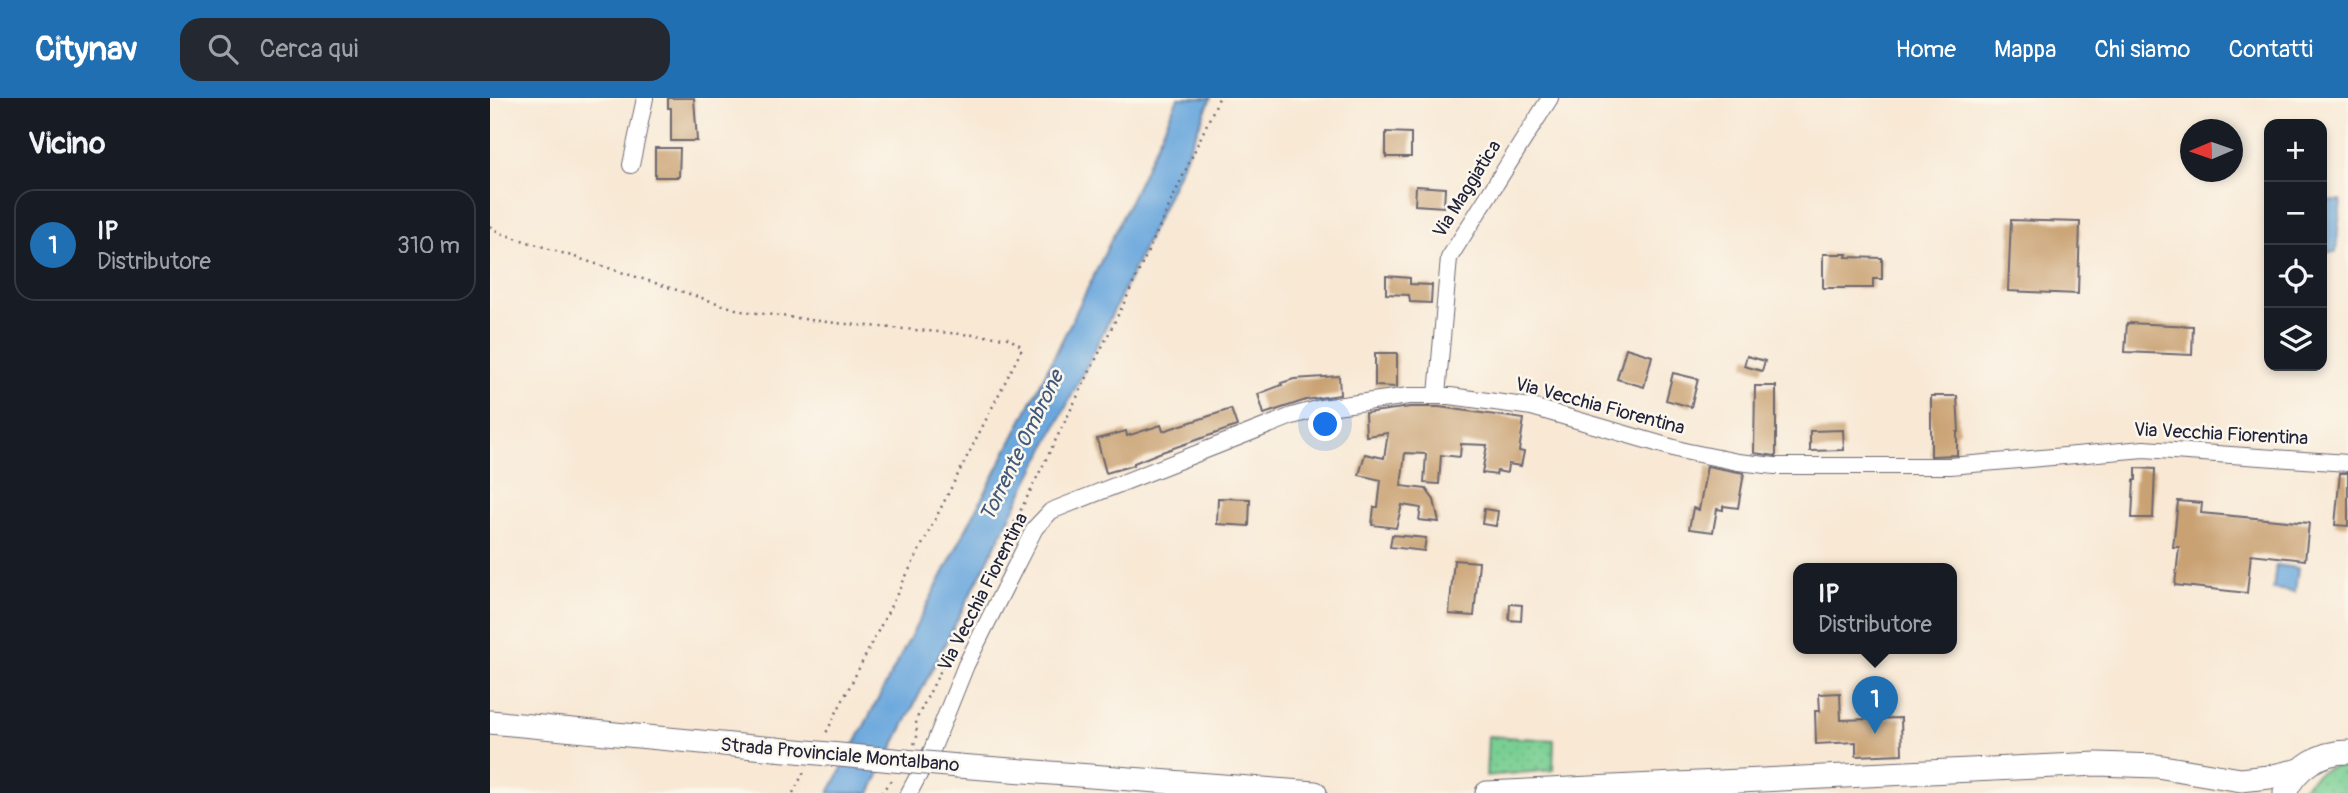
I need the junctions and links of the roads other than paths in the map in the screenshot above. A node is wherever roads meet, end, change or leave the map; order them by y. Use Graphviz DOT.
graph roads {
  1 [pos="645,98"];
  2 [pos="1550,98"];
  3 [pos="631,165"];
  4 [pos="1437,395"];
  5 [pos="2348,463"];
  6 [pos="490,722"];
  7 [pos="2348,752"];
  8 [pos="2300,770"];
  9 [pos="2223,778"];
  10 [pos="909,793"];
  11 [pos="1315,793"];
  12 [pos="1487,793"];
  13 [pos="2252,793"];
  14 [pos="2285,793"];
  1 -- 3 [label="street"];
  2 -- 4 [label="street, Via Maggiatica"];
  4 -- 5 [label="street, Via Vecchia Fiorentina"];
  4 -- 10 [label="street, Via Vecchia Fiorentina"];
  6 -- 11 [label="main road, Strada Provinciale Montalbano, bridge"];
  7 -- 8 [label="main road"];
  8 -- 9 [label="main road"];
  8 -- 14 [label="main road"];
  9 -- 12 [label="main road"];
  9 -- 13 [label="main road"];
}
